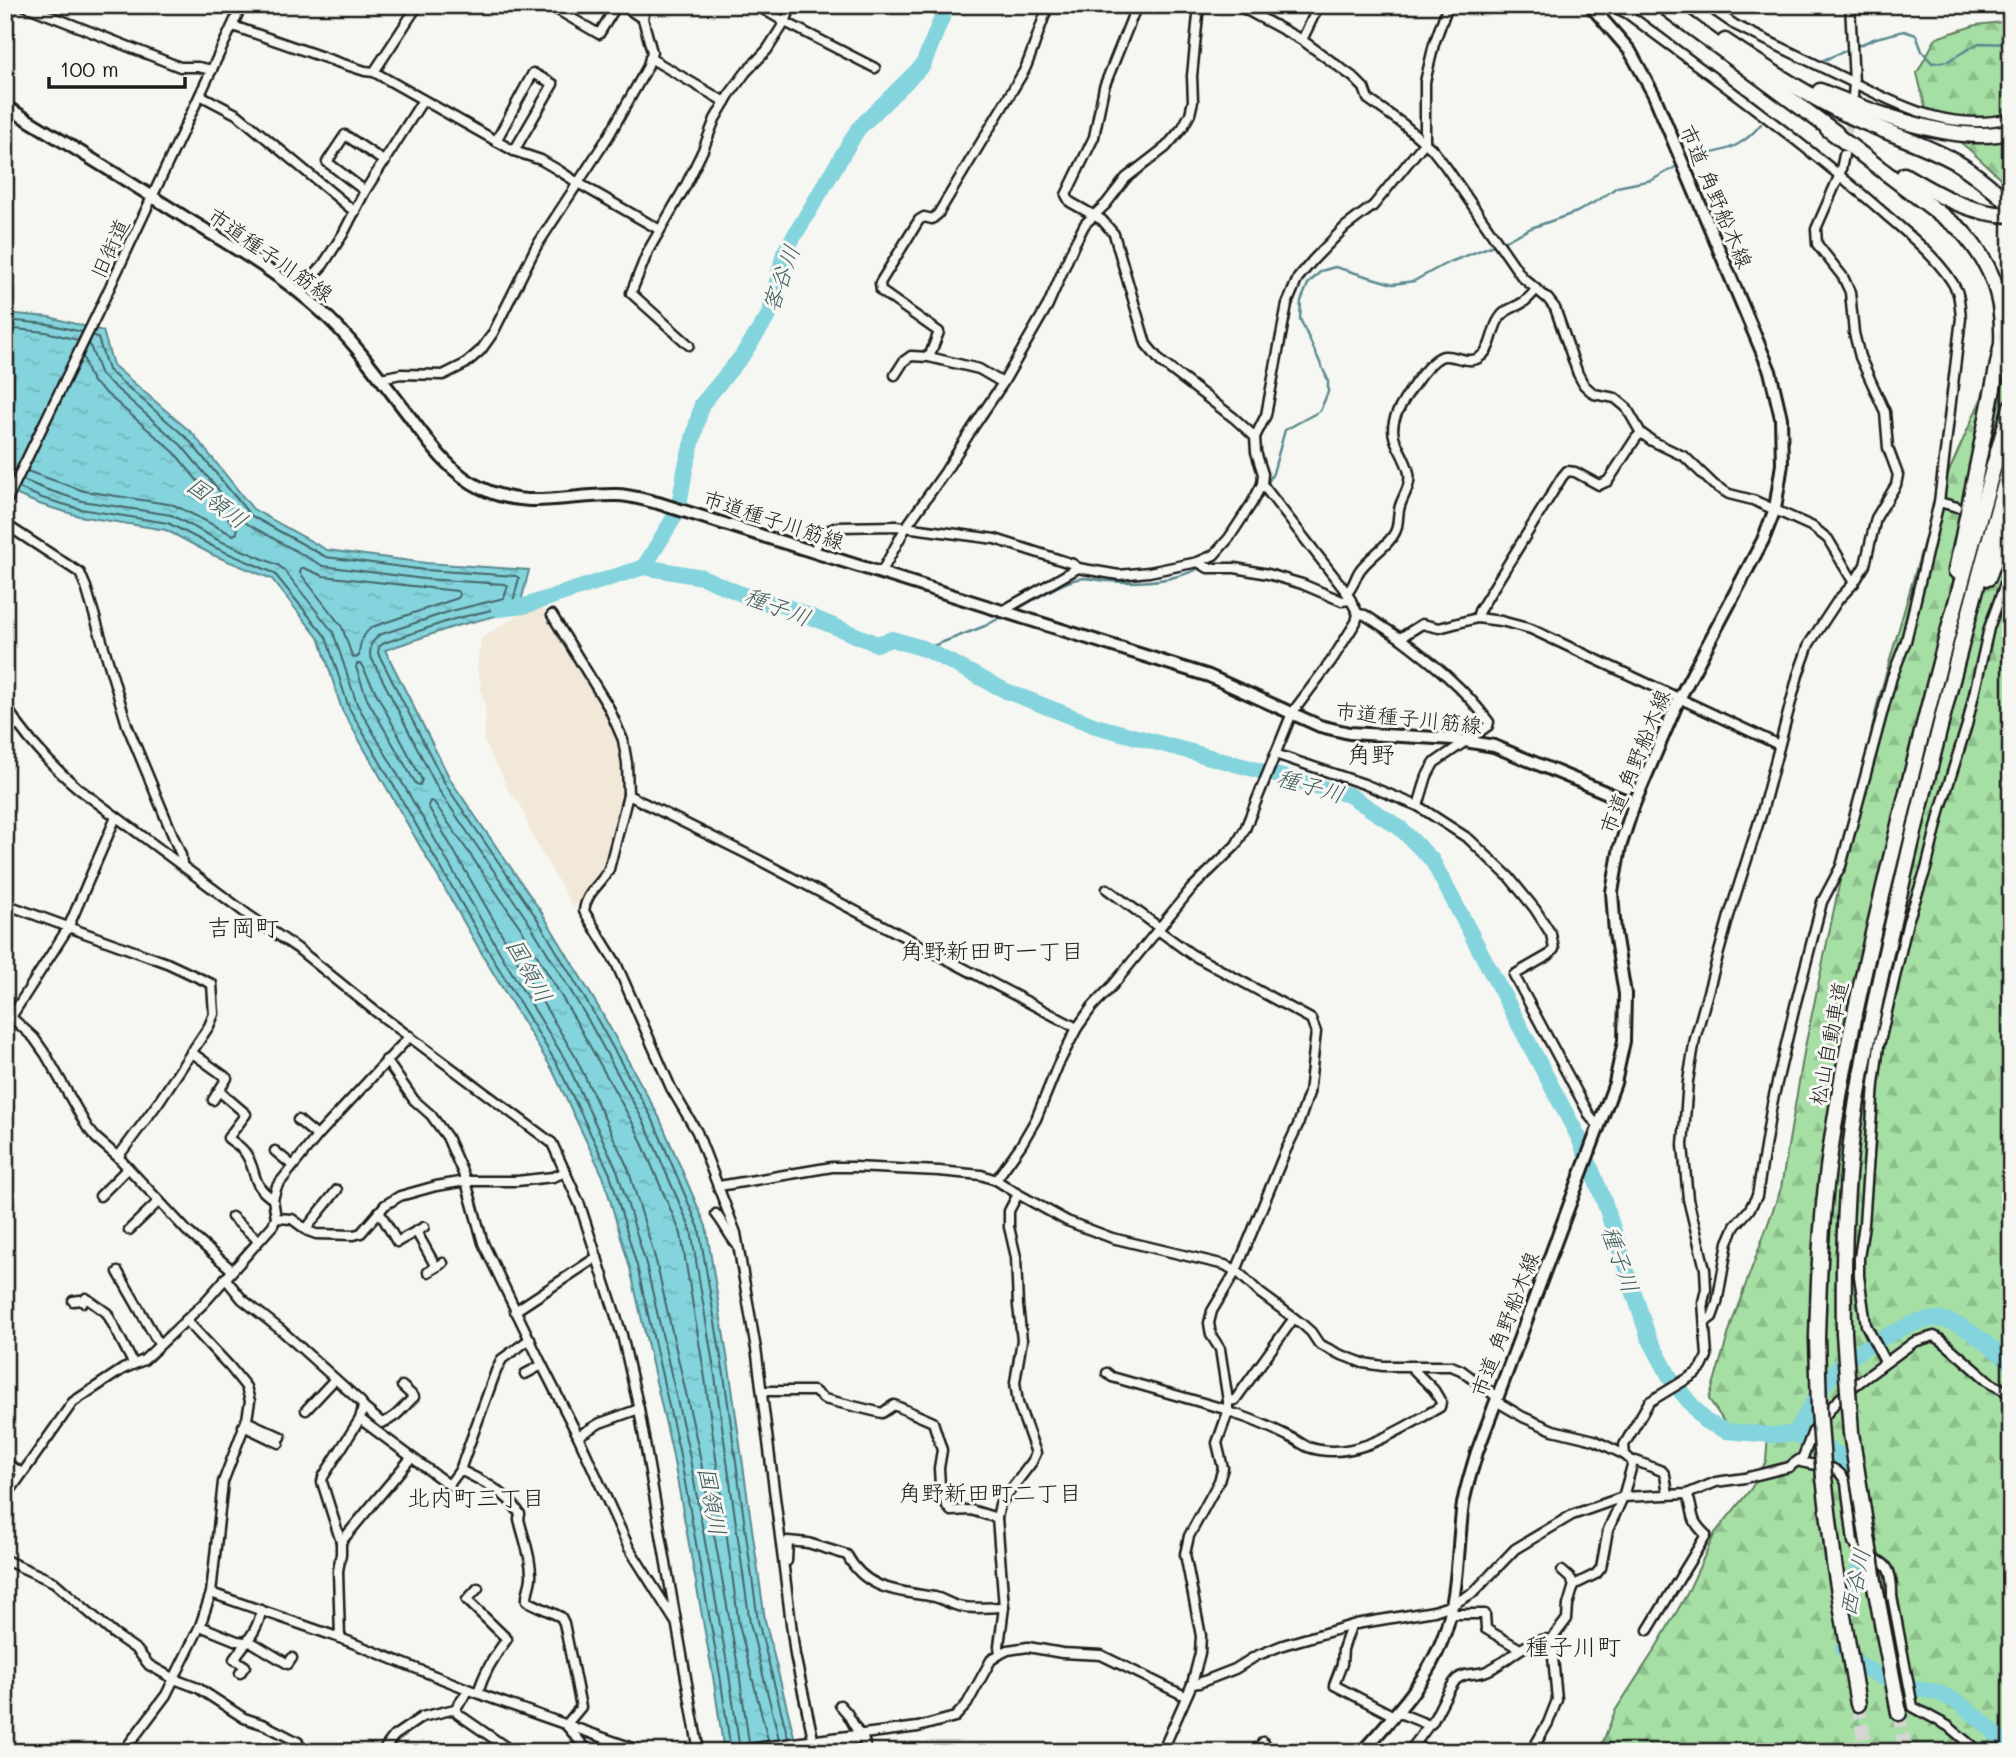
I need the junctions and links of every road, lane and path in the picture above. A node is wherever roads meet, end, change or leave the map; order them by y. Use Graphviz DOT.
graph roads {
  1 [pos="10,5"];
  2 [pos="23,5"];
  3 [pos="242,5"];
  4 [pos="418,5"];
  5 [pos="549,5"];
  6 [pos="620,5"];
  7 [pos="648,5"];
  8 [pos="756,5"];
  9 [pos="792,5"];
  10 [pos="1049,5"];
  11 [pos="1138,5"];
  12 [pos="1199,5"];
  13 [pos="1237,5"];
  14 [pos="1319,5"];
  15 [pos="1448,5"];
  16 [pos="1591,5"];
  17 [pos="1610,5"];
  18 [pos="1662,5"];
  19 [pos="1676,5"];
  20 [pos="1706,5"];
  21 [pos="1850,5"];
  22 [pos="5,14"];
  23 [pos="643,19"];
  24 [pos="785,22"];
  25 [pos="233,26"];
  26 [pos="1302,40"];
  27 [pos="650,58"];
  28 [pos="1759,64"];
  29 [pos="875,68"];
  30 [pos="212,70"];
  31 [pos="374,72"];
  32 [pos="1854,83"];
  33 [pos="200,95"];
  34 [pos="1853,96"];
  35 [pos="423,100"];
  36 [pos="725,102"];
  37 [pos="5,106"];
  38 [pos="2011,118"];
  39 [pos="1828,129"];
  40 [pos="2011,131"];
  41 [pos="496,141"];
  42 [pos="1425,142"];
  43 [pos="514,151"];
  44 [pos="1844,155"];
  45 [pos="384,162"];
  46 [pos="1840,174"];
  47 [pos="579,183"];
  48 [pos="365,191"];
  49 [pos="152,197"];
  50 [pos="2011,205"];
  51 [pos="355,212"];
  52 [pos="1095,215"];
  53 [pos="2011,215"];
  54 [pos="660,230"];
  55 [pos="1536,290"];
  56 [pos="299,291"];
  57 [pos="689,345"];
  58 [pos="929,357"];
  59 [pos="895,375"];
  60 [pos="381,378"];
  61 [pos="1003,383"];
  62 [pos="2011,406"];
  63 [pos="1641,433"];
  64 [pos="1255,438"];
  65 [pos="2011,463"];
  66 [pos="1263,484"];
  67 [pos="1939,502"];
  68 [pos="5,503"];
  69 [pos="1957,507"];
  70 [pos="1775,509"];
  71 [pos="2011,513"];
  72 [pos="5,524"];
  73 [pos="906,527"];
  74 [pos="812,552"];
  75 [pos="1202,565"];
  76 [pos="2011,567"];
  77 [pos="1078,568"];
  78 [pos="881,573"];
  79 [pos="1854,583"];
  80 [pos="1349,596"];
  81 [pos="1004,610"];
  82 [pos="1358,614"];
  83 [pos="552,615"];
  84 [pos="1477,618"];
  85 [pos="1400,638"];
  86 [pos="1679,699"];
  87 [pos="5,705"];
  88 [pos="1928,709"];
  89 [pos="1292,713"];
  90 [pos="18,725"];
  91 [pos="5,728"];
  92 [pos="1465,741"];
  93 [pos="1779,745"];
  94 [pos="1274,756"];
  95 [pos="1924,792"];
  96 [pos="628,795"];
  97 [pos="1634,804"];
  98 [pos="1418,806"];
  99 [pos="116,817"];
  100 [pos="182,864"];
  101 [pos="1107,889"];
  102 [pos="5,904"];
  103 [pos="68,928"];
  104 [pos="1159,929"];
  105 [pos="8,1019"];
  106 [pos="1077,1028"];
  107 [pos="410,1036"];
  108 [pos="191,1052"];
  109 [pos="386,1060"];
  110 [pos="219,1091"];
  111 [pos="213,1100"];
  112 [pos="298,1120"];
  113 [pos="1598,1130"];
  114 [pos="317,1136"];
  115 [pos="275,1151"];
  116 [pos="118,1157"];
  117 [pos="293,1166"];
  118 [pos="128,1168"];
  119 [pos="566,1172"];
  120 [pos="996,1180"];
  121 [pos="466,1181"];
  122 [pos="719,1186"];
  123 [pos="337,1190"];
  124 [pos="1018,1194"];
  125 [pos="100,1196"];
  126 [pos="272,1199"];
  127 [pos="159,1201"];
  128 [pos="379,1211"];
  129 [pos="716,1214"];
  130 [pos="232,1217"];
  131 [pos="276,1218"];
  132 [pos="306,1229"];
  133 [pos="129,1230"];
  134 [pos="258,1240"];
  135 [pos="738,1246"];
  136 [pos="597,1257"];
  137 [pos="436,1268"];
  138 [pos="232,1270"];
  139 [pos="1236,1271"];
  140 [pos="118,1272"];
  141 [pos="225,1278"];
  142 [pos="73,1301"];
  143 [pos="516,1311"];
  144 [pos="1294,1318"];
  145 [pos="186,1320"];
  146 [pos="1705,1322"];
  147 [pos="530,1339"];
  148 [pos="159,1344"];
  149 [pos="1883,1360"];
  150 [pos="133,1363"];
  151 [pos="542,1364"];
  152 [pos="1411,1367"];
  153 [pos="1107,1373"];
  154 [pos="525,1374"];
  155 [pos="335,1379"];
  156 [pos="402,1386"];
  157 [pos="762,1391"];
  158 [pos="2011,1394"];
  159 [pos="1497,1399"];
  160 [pos="363,1408"];
  161 [pos="1228,1408"];
  162 [pos="639,1409"];
  163 [pos="306,1410"];
  164 [pos="360,1419"];
  165 [pos="244,1424"];
  166 [pos="578,1436"];
  167 [pos="280,1440"];
  168 [pos="1625,1455"];
  169 [pos="411,1458"];
  170 [pos="1798,1461"];
  171 [pos="5,1462"];
  172 [pos="1633,1462"];
  173 [pos="460,1470"];
  174 [pos="22,1474"];
  175 [pos="1668,1494"];
  176 [pos="1687,1494"];
  177 [pos="1623,1497"];
  178 [pos="5,1498"];
  179 [pos="997,1518"];
  180 [pos="341,1542"];
  181 [pos="5,1560"];
  182 [pos="784,1567"];
  183 [pos="1562,1571"];
  184 [pos="1574,1585"];
  185 [pos="478,1588"];
  186 [pos="211,1593"];
  187 [pos="1004,1607"];
  188 [pos="1451,1609"];
  189 [pos="261,1610"];
  190 [pos="677,1623"];
  191 [pos="200,1626"];
  192 [pos="1351,1626"];
  193 [pos="1648,1630"];
  194 [pos="340,1638"];
  195 [pos="1554,1640"];
  196 [pos="247,1642"];
  197 [pos="1520,1649"];
  198 [pos="1000,1654"];
  199 [pos="292,1658"];
  200 [pos="240,1673"];
  201 [pos="174,1679"];
  202 [pos="1192,1684"];
  203 [pos="473,1691"];
  204 [pos="1185,1696"];
  205 [pos="1857,1697"];
  206 [pos="1902,1703"];
  207 [pos="841,1705"];
  208 [pos="455,1709"];
  209 [pos="1395,1714"];
  210 [pos="566,1725"];
  211 [pos="1429,1725"];
  212 [pos="861,1735"];
  213 [pos="810,1740"];
  214 [pos="123,1752"];
  215 [pos="296,1752"];
  216 [pos="382,1752"];
  217 [pos="513,1752"];
  218 [pos="589,1752"];
  219 [pos="644,1752"];
  220 [pos="699,1752"];
  221 [pos="723,1752"];
  222 [pos="816,1752"];
  223 [pos="828,1752"];
  224 [pos="867,1752"];
  225 [pos="1162,1752"];
  226 [pos="1255,1752"];
  227 [pos="1273,1752"];
  228 [pos="1362,1752"];
  229 [pos="1409,1752"];
  230 [pos="1531,1752"];
  231 [pos="1979,1752"];
  1 -- 22 [label="highway"];
  2 -- 30 [label="street"];
  3 -- 25 [label="street, 旧街道"];
  4 -- 31 [label="street"];
  5 -- 6 [label="street"];
  6 -- 23 [label="street"];
  7 -- 23 [label="street"];
  8 -- 24 [label="street"];
  9 -- 24 [label="street"];
  10 -- 58 [label="street"];
  11 -- 52 [label="street"];
  12 -- 52 [label="street"];
  13 -- 26 [label="street"];
  14 -- 26 [label="street"];
  15 -- 42 [label="street"];
  16 -- 70 [label="street, 市道 角野船木線"];
  17 -- 46 [label="street"];
  18 -- 39 [label="highway"];
  19 -- 28 [label="highway"];
  20 -- 32 [label="street"];
  21 -- 32 [label="street"];
  23 -- 27 [label="street"];
  24 -- 29 [label="street"];
  24 -- 36 [label="street"];
  25 -- 30 [label="street, 旧街道"];
  25 -- 31 [label="street"];
  26 -- 42 [label="street"];
  27 -- 36 [label="street"];
  27 -- 47 [label="street"];
  28 -- 40 [label="highway"];
  28 -- 50 [label="highway"];
  30 -- 33 [label="street, 旧街道"];
  31 -- 35 [label="street"];
  32 -- 34 [label="street"];
  32 -- 38 [label="street"];
  33 -- 49 [label="street, 旧街道"];
  33 -- 51 [label="street"];
  35 -- 41 [label="street"];
  35 -- 45 [label="street"];
  36 -- 54 [label="street"];
  37 -- 49 [label="street, 市道種子川筋線"];
  39 -- 53 [label="highway"];
  39 -- 88 [label="highway"];
  41 -- 43 [label="street"];
  41 -- 43 [label="street"];
  42 -- 55 [label="street"];
  42 -- 64 [label="street"];
  43 -- 47 [label="street"];
  44 -- 46 [label="street"];
  45 -- 48 [label="street"];
  45 -- 48 [label="street"];
  46 -- 67 [label="street"];
  46 -- 79 [label="street"];
  47 -- 54 [label="street"];
  47 -- 60 [label="street"];
  48 -- 51 [label="street"];
  49 -- 56 [label="street, 市道種子川筋線"];
  49 -- 68 [label="street, 旧街道"];
  51 -- 56 [label="street"];
  52 -- 61 [label="street"];
  52 -- 64 [label="street"];
  54 -- 57 [label="street"];
  55 -- 63 [label="street"];
  55 -- 80 [label="street"];
  56 -- 60 [label="street, 市道種子川筋線"];
  58 -- 59 [label="street"];
  58 -- 61 [label="street"];
  60 -- 74 [label="street, 市道種子川筋線"];
  61 -- 73 [label="street"];
  62 -- 88 [label="highway, 松山自動車道"];
  63 -- 70 [label="street"];
  63 -- 84 [label="street"];
  64 -- 66 [label="street"];
  65 -- 95 [label="highway, 松山自動車道"];
  66 -- 75 [label="street"];
  66 -- 80 [label="street"];
  67 -- 69 [label="street"];
  67 -- 146 [label="street"];
  70 -- 79 [label="street"];
  70 -- 86 [label="street, 市道 角野船木線"];
  71 -- 95 [label="highway"];
  72 -- 100 [label="street"];
  73 -- 74 [label="street"];
  73 -- 77 [label="street"];
  73 -- 78 [label="street"];
  74 -- 78 [label="street, 市道種子川筋線"];
  75 -- 77 [label="street"];
  75 -- 80 [label="street"];
  76 -- 149 [label="street"];
  77 -- 81 [label="street"];
  78 -- 81 [label="street, 市道種子川筋線"];
  79 -- 93 [label="street"];
  80 -- 82 [label="street"];
  81 -- 89 [label="street, 市道種子川筋線"];
  82 -- 85 [label="street"];
  82 -- 89 [label="street"];
  83 -- 96 [label="street"];
  84 -- 85 [label="street"];
  84 -- 86 [label="street"];
  85 -- 92 [label="street"];
  86 -- 93 [label="street"];
  86 -- 97 [label="street, 市道 角野船木線"];
  87 -- 90 [label="street"];
  88 -- 205 [label="highway, 松山自動車道, bridge"];
  89 -- 92 [label="street, 市道種子川筋線"];
  89 -- 94 [label="street"];
  90 -- 91 [label="street"];
  90 -- 99 [label="street"];
  92 -- 97 [label="street, 市道種子川筋線"];
  92 -- 98 [label="street"];
  93 -- 146 [label="street"];
  94 -- 98 [label="street"];
  94 -- 104 [label="street"];
  95 -- 206 [label="highway, 松山自動車道, bridge"];
  96 -- 106 [label="street"];
  96 -- 122 [label="street"];
  97 -- 113 [label="street, 市道 角野船木線"];
  98 -- 113 [label="street"];
  99 -- 100 [label="street"];
  99 -- 103 [label="street"];
  100 -- 107 [label="street"];
  101 -- 104 [label="street"];
  102 -- 103 [label="street"];
  103 -- 105 [label="street"];
  103 -- 108 [label="street"];
  104 -- 106 [label="street"];
  104 -- 139 [label="street"];
  105 -- 116 [label="street"];
  106 -- 120 [label="street"];
  107 -- 109 [label="street"];
  107 -- 119 [label="street"];
  108 -- 110 [label="street"];
  108 -- 116 [label="street"];
  109 -- 114 [label="street"];
  109 -- 121 [label="street"];
  110 -- 111 [label="street"];
  110 -- 126 [label="street"];
  112 -- 114 [label="street"];
  113 -- 159 [label="street, 市道 角野船木線"];
  114 -- 117 [label="street"];
  115 -- 117 [label="street"];
  116 -- 118 [label="street"];
  117 -- 126 [label="street"];
  118 -- 125 [label="street"];
  118 -- 127 [label="street"];
  119 -- 121 [label="street"];
  119 -- 136 [label="street"];
  120 -- 122 [label="street"];
  120 -- 124 [label="street"];
  121 -- 128 [label="street"];
  121 -- 143 [label="street"];
  122 -- 135 [label="street"];
  123 -- 132 [label="street"];
  124 -- 139 [label="street"];
  124 -- 179 [label="street"];
  126 -- 131 [label="street"];
  127 -- 133 [label="street"];
  127 -- 138 [label="street"];
  128 -- 132 [label="street"];
  128 -- 137 [label="street"];
  129 -- 135 [label="street"];
  130 -- 134 [label="street"];
  131 -- 132 [label="street"];
  131 -- 134 [label="street"];
  134 -- 138 [label="street"];
  135 -- 157 [label="street"];
  136 -- 143 [label="street"];
  136 -- 162 [label="street"];
  138 -- 141 [label="street"];
  139 -- 144 [label="street"];
  139 -- 161 [label="street"];
  140 -- 148 [label="street"];
  141 -- 145 [label="street"];
  141 -- 155 [label="street"];
  142 -- 150 [label="street"];
  143 -- 147 [label="street"];
  144 -- 152 [label="street"];
  144 -- 161 [label="street"];
  145 -- 148 [label="street"];
  145 -- 165 [label="street"];
  146 -- 168 [label="street"];
  147 -- 151 [label="street"];
  147 -- 173 [label="street"];
  148 -- 150 [label="street"];
  149 -- 158 [label="street"];
  149 -- 170 [label="street"];
  150 -- 174 [label="street"];
  151 -- 154 [label="street"];
  151 -- 166 [label="street"];
  152 -- 159 [label="street"];
  152 -- 161 [label="street"];
  153 -- 161 [label="street"];
  155 -- 160 [label="street"];
  155 -- 163 [label="street"];
  156 -- 160 [label="street"];
  157 -- 179 [label="street"];
  157 -- 182 [label="street"];
  159 -- 168 [label="street"];
  159 -- 188 [label="street, 市道 角野船木線"];
  160 -- 164 [label="street"];
  161 -- 202 [label="street"];
  162 -- 166 [label="street"];
  162 -- 190 [label="street"];
  164 -- 169 [label="street"];
  164 -- 180 [label="street"];
  165 -- 167 [label="street"];
  165 -- 186 [label="street"];
  166 -- 190 [label="street"];
  168 -- 172 [label="street"];
  169 -- 173 [label="street"];
  169 -- 180 [label="street"];
  170 -- 176 [label="street"];
  170 -- 206 [label="street"];
  171 -- 174 [label="street"];
  172 -- 175 [label="street"];
  172 -- 177 [label="street"];
  173 -- 210 [label="street"];
  174 -- 178 [label="street"];
  175 -- 176 [label="street"];
  175 -- 177 [label="street"];
  176 -- 193 [label="street"];
  177 -- 184 [label="street"];
  177 -- 188 [label="street"];
  179 -- 187 [label="street"];
  180 -- 194 [label="street"];
  181 -- 201 [label="street"];
  182 -- 187 [label="street"];
  182 -- 213 [label="street"];
  183 -- 184 [label="street"];
  184 -- 195 [label="street"];
  185 -- 203 [label="street"];
  186 -- 189 [label="street"];
  186 -- 191 [label="street"];
  187 -- 198 [label="street"];
  188 -- 192 [label="street"];
  188 -- 197 [label="street"];
  188 -- 209 [label="street, 市道 角野船木線"];
  189 -- 194 [label="street"];
  189 -- 196 [label="street"];
  190 -- 220 [label="street"];
  191 -- 196 [label="street"];
  191 -- 201 [label="street"];
  192 -- 202 [label="street"];
  192 -- 209 [label="street"];
  194 -- 203 [label="street"];
  195 -- 197 [label="street"];
  195 -- 230 [label="street"];
  196 -- 199 [label="street"];
  196 -- 200 [label="street"];
  197 -- 211 [label="street"];
  198 -- 204 [label="street"];
  198 -- 212 [label="street"];
  201 -- 214 [label="street"];
  201 -- 215 [label="street"];
  202 -- 204 [label="street"];
  203 -- 208 [label="street"];
  203 -- 210 [label="street"];
  204 -- 225 [label="street"];
  206 -- 231 [label="street"];
  207 -- 212 [label="street"];
  208 -- 216 [label="street"];
  208 -- 217 [label="street"];
  209 -- 211 [label="street"];
  209 -- 228 [label="street, 市道 角野船木線"];
  210 -- 218 [label="street"];
  210 -- 219 [label="street"];
  211 -- 229 [label="street"];
  212 -- 213 [label="street"];
  212 -- 223 [label="street"];
  212 -- 224 [label="street"];
  213 -- 221 [label="street"];
  213 -- 222 [label="street"];
  226 -- 227 [label="street"];
}
